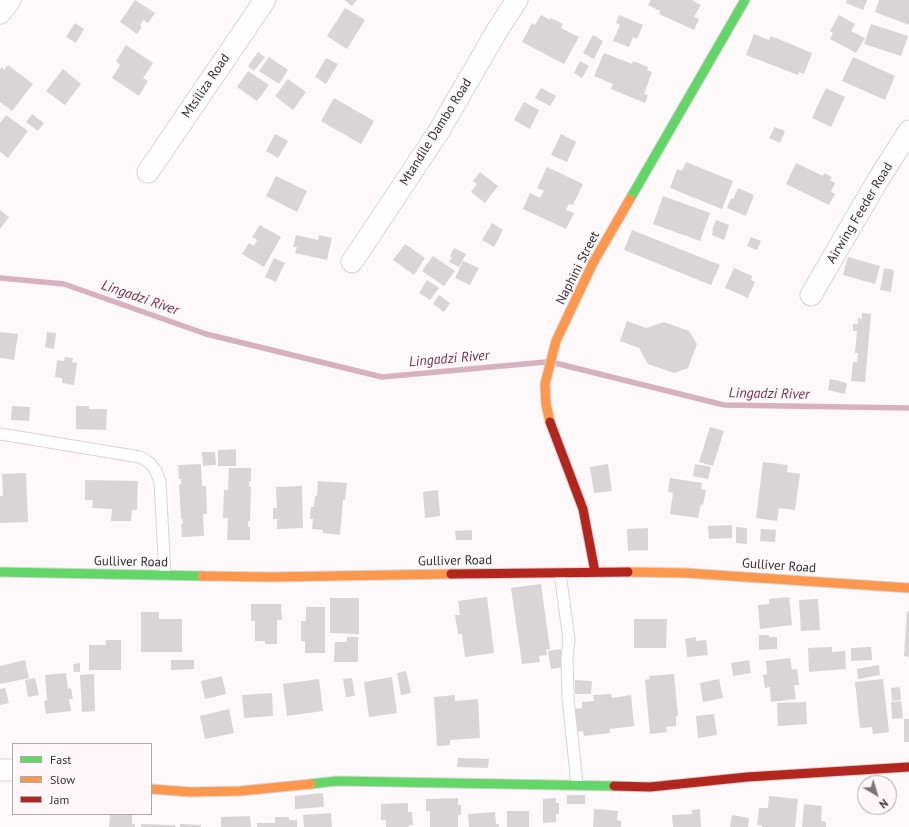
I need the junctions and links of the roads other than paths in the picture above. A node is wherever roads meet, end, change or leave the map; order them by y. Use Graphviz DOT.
graph roads {
  1 [pos="10,0"];
  2 [pos="265,0"];
  3 [pos="517,0"];
  4 [pos="745,0"];
  5 [pos="0,13"];
  6 [pos="909,131"];
  7 [pos="148,172"];
  8 [pos="352,262"];
  9 [pos="811,295"];
  10 [pos="0,434"];
  11 [pos="0,572"];
  12 [pos="595,572"];
  13 [pos="560,573"];
  14 [pos="165,575"];
  15 [pos="909,588"];
  16 [pos="909,767"];
  17 [pos="0,770"];
  18 [pos="12,770"];
  19 [pos="577,784"];
  20 [pos="152,789"];
  1 -- 5 [label="street"];
  2 -- 7 [label="street, Mtsiliza Road"];
  3 -- 8 [label="street, Mtandile Dambo Road"];
  4 -- 12 [label="street, Naphini Street"];
  6 -- 9 [label="street, Airwing Feeder Road"];
  10 -- 14 [label="lane"];
  11 -- 14 [label="street, Gulliver Road"];
  12 -- 13 [label="street, Gulliver Road"];
  12 -- 15 [label="street, Gulliver Road"];
  13 -- 14 [label="street, Gulliver Road"];
  13 -- 19 [label="lane"];
  16 -- 19 [label="street"];
  17 -- 18 [label="street"];
  19 -- 20 [label="street"];
}
